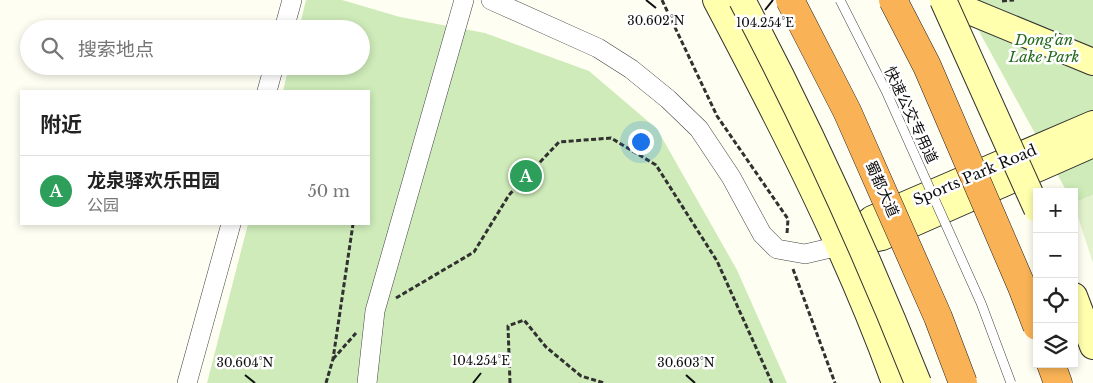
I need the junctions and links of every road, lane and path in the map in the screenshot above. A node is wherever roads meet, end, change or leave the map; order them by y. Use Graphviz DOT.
graph roads {
  1 [pos="292,0"];
  2 [pos="464,0"];
  3 [pos="491,0"];
  4 [pos="662,0"];
  5 [pos="716,0"];
  6 [pos="742,0"];
  7 [pos="790,0"];
  8 [pos="840,0"];
  9 [pos="893,0"];
  10 [pos="943,0"];
  11 [pos="952,0"];
  12 [pos="286,20"];
  13 [pos="1093,62"];
  14 [pos="271,75"];
  15 [pos="267,90"];
  16 [pos="1093,124"];
  17 [pos="1093,144"];
  18 [pos="1033,200"];
  19 [pos="231,225"];
  20 [pos="353,225"];
  21 [pos="839,246"];
  22 [pos="786,250"];
  23 [pos="1078,304"];
  24 [pos="375,310"];
  25 [pos="1036,323"];
  26 [pos="1091,330"];
  27 [pos="333,359"];
  28 [pos="1052,368"];
  29 [pos="187,383"];
  30 [pos="326,383"];
  31 [pos="367,383"];
  32 [pos="510,383"];
  33 [pos="604,383"];
  34 [pos="772,383"];
  35 [pos="835,383"];
  36 [pos="895,383"];
  37 [pos="918,383"];
  38 [pos="963,383"];
  39 [pos="1011,383"];
  40 [pos="1058,383"];
  1 -- 12 [label="street"];
  2 -- 24 [label="street"];
  3 -- 22 [label="street"];
  4 -- 22 [label="path"];
  5 -- 21 [label="main road"];
  6 -- 37 [label="main road, bridge"];
  7 -- 38 [label="highway, 蜀都大道, bridge"];
  8 -- 39 [label="lane, 快速公交专用道, bridge"];
  9 -- 25 [label="highway, bridge"];
  10 -- 18 [label="main road, bridge"];
  11 -- 13 [label="main road"];
  14 -- 15 [label="street"];
  16 -- 21 [label="main road, Sports Park Road"];
  17 -- 21 [label="main road, Sports Park Road"];
  19 -- 29 [label="street"];
  20 -- 27 [label="path"];
  21 -- 22 [label="street"];
  21 -- 36 [label="main road"];
  22 -- 35 [label="path"];
  23 -- 26 [label="main road"];
  24 -- 27 [label="path"];
  24 -- 31 [label="street"];
  24 -- 34 [label="path"];
  27 -- 30 [label="path"];
  28 -- 40 [label="highway"];
  32 -- 33 [label="path"];
}
